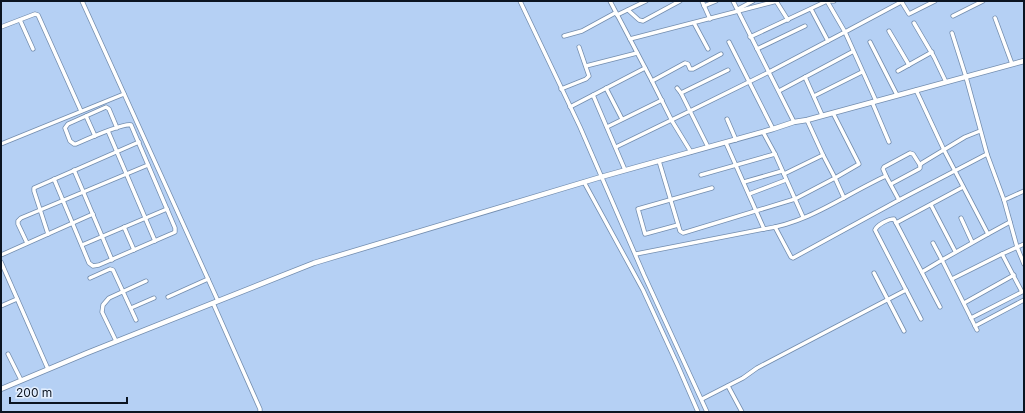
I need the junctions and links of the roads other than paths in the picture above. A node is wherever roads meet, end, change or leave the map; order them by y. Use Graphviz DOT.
graph roads {
  1 [pos="82,1"];
  2 [pos="520,1"];
  3 [pos="610,1"];
  4 [pos="646,1"];
  5 [pos="680,1"];
  6 [pos="702,1"];
  7 [pos="716,1"];
  8 [pos="733,1"];
  9 [pos="753,1"];
  10 [pos="777,1"];
  11 [pos="827,1"];
  12 [pos="834,1"];
  13 [pos="902,1"];
  14 [pos="935,1"];
  15 [pos="971,1"];
  16 [pos="984,1"];
  17 [pos="704,6"];
  18 [pos="973,6"];
  19 [pos="811,9"];
  20 [pos="628,10"];
  21 [pos="738,10"];
  22 [pos="616,14"];
  23 [pos="953,16"];
  24 [pos="995,18"];
  25 [pos="710,19"];
  26 [pos="20,20"];
  27 [pos="788,20"];
  28 [pos="914,22"];
  29 [pos="694,23"];
  30 [pos="805,26"];
  31 [pos="1,27"];
  32 [pos="889,31"];
  33 [pos="845,32"];
  34 [pos="952,33"];
  35 [pos="564,36"];
  36 [pos="750,37"];
  37 [pos="630,39"];
  38 [pos="828,41"];
  39 [pos="729,42"];
  40 [pos="870,42"];
  41 [pos="579,46"];
  42 [pos="33,49"];
  43 [pos="708,49"];
  44 [pos="757,49"];
  45 [pos="637,52"];
  46 [pos="852,52"];
  47 [pos="932,52"];
  48 [pos="721,54"];
  49 [pos="1024,61"];
  50 [pos="1012,64"];
  51 [pos="909,65"];
  52 [pos="586,66"];
  53 [pos="645,68"];
  54 [pos="728,70"];
  55 [pos="898,71"];
  56 [pos="769,72"];
  57 [pos="862,72"];
  58 [pos="805,76"];
  59 [pos="966,77"];
  60 [pos="652,81"];
  61 [pos="750,81"];
  62 [pos="946,82"];
  63 [pos="606,88"];
  64 [pos="677,88"];
  65 [pos="561,90"];
  66 [pos="916,90"];
  67 [pos="779,91"];
  68 [pos="681,93"];
  69 [pos="124,94"];
  70 [pos="593,95"];
  71 [pos="814,96"];
  72 [pos="897,96"];
  73 [pos="662,100"];
  74 [pos="874,102"];
  75 [pos="570,107"];
  76 [pos="81,111"];
  77 [pos="690,111"];
  78 [pos="833,113"];
  79 [pos="822,115"];
  80 [pos="86,116"];
  81 [pos="622,119"];
  82 [pos="727,119"];
  83 [pos="807,120"];
  84 [pos="672,121"];
  85 [pos="794,122"];
  86 [pos="607,127"];
  87 [pos="117,128"];
  88 [pos="773,130"];
  89 [pos="108,131"];
  90 [pos="980,131"];
  91 [pos="763,132"];
  92 [pos="95,136"];
  93 [pos="736,140"];
  94 [pos="139,142"];
  95 [pos="888,142"];
  96 [pos="726,143"];
  97 [pos="1,144"];
  98 [pos="616,147"];
  99 [pos="708,147"];
  100 [pos="944,150"];
  101 [pos="116,152"];
  102 [pos="691,152"];
  103 [pos="775,154"];
  104 [pos="987,154"];
  105 [pos="823,155"];
  106 [pos="659,161"];
  107 [pos="148,165"];
  108 [pos="736,165"];
  109 [pos="920,165"];
  110 [pos="74,170"];
  111 [pos="625,170"];
  112 [pos="955,170"];
  113 [pos="783,173"];
  114 [pos="126,174"];
  115 [pos="701,175"];
  116 [pos="886,176"];
  117 [pos="601,177"];
  118 [pos="835,178"];
  119 [pos="54,179"];
  120 [pos="786,180"];
  121 [pos="584,182"];
  122 [pos="744,182"];
  123 [pos="891,184"];
  124 [pos="964,187"];
  125 [pos="712,188"];
  126 [pos="1024,191"];
  127 [pos="84,192"];
  128 [pos="749,194"];
  129 [pos="844,198"];
  130 [pos="795,199"];
  131 [pos="63,200"];
  132 [pos="671,200"];
  133 [pos="899,200"];
  134 [pos="1004,200"];
  135 [pos="931,205"];
  136 [pos="167,209"];
  137 [pos="40,210"];
  138 [pos="757,211"];
  139 [pos="93,214"];
  140 [pos="803,217"];
  141 [pos="145,218"];
  142 [pos="961,218"];
  143 [pos="1010,222"];
  144 [pos="72,224"];
  145 [pos="896,224"];
  146 [pos="678,225"];
  147 [pos="124,227"];
  148 [pos="775,227"];
  149 [pos="764,229"];
  150 [pos="48,234"];
  151 [pos="988,234"];
  152 [pos="102,236"];
  153 [pos="154,241"];
  154 [pos="972,242"];
  155 [pos="26,243"];
  156 [pos="932,244"];
  157 [pos="1024,244"];
  158 [pos="82,245"];
  159 [pos="1017,247"];
  160 [pos="134,250"];
  161 [pos="955,252"];
  162 [pos="1,254"];
  163 [pos="636,254"];
  164 [pos="1002,254"];
  165 [pos="112,260"];
  166 [pos="942,260"];
  167 [pos="1,262"];
  168 [pos="1024,264"];
  169 [pos="922,272"];
  170 [pos="874,273"];
  171 [pos="1014,275"];
  172 [pos="90,278"];
  173 [pos="208,278"];
  174 [pos="952,279"];
  175 [pos="146,281"];
  176 [pos="906,290"];
  177 [pos="123,292"];
  178 [pos="1023,293"];
  179 [pos="168,297"];
  180 [pos="154,298"];
  181 [pos="17,299"];
  182 [pos="888,300"];
  183 [pos="1024,300"];
  184 [pos="216,302"];
  185 [pos="964,303"];
  186 [pos="1,306"];
  187 [pos="940,307"];
  188 [pos="131,308"];
  189 [pos="971,318"];
  190 [pos="921,319"];
  191 [pos="136,320"];
  192 [pos="975,326"];
  193 [pos="977,330"];
  194 [pos="904,331"];
  195 [pos="116,341"];
  196 [pos="8,354"];
  197 [pos="48,369"];
  198 [pos="21,380"];
  199 [pos="728,386"];
  200 [pos="1,389"];
  201 [pos="702,399"];
  202 [pos="260,412"];
  203 [pos="698,412"];
  204 [pos="707,412"];
  205 [pos="742,412"];
  1 -- 69 [label="street"];
  2 -- 65 [label="street"];
  3 -- 22 [label="street"];
  4 -- 20 [label="street"];
  5 -- 20 [label="street"];
  6 -- 17 [label="street"];
  7 -- 17 [label="street"];
  8 -- 21 [label="street"];
  9 -- 21 [label="street"];
  10 -- 21 [label="street"];
  10 -- 27 [label="street"];
  11 -- 12 [label="street"];
  11 -- 19 [label="street"];
  11 -- 33 [label="street"];
  13 -- 14 [label="street"];
  13 -- 33 [label="street"];
  15 -- 18 [label="street"];
  16 -- 18 [label="street"];
  17 -- 25 [label="street"];
  18 -- 23 [label="street"];
  19 -- 27 [label="street"];
  19 -- 38 [label="street"];
  20 -- 22 [label="street"];
  21 -- 25 [label="street"];
  21 -- 36 [label="street"];
  22 -- 35 [label="street"];
  22 -- 37 [label="street"];
  24 -- 50 [label="street"];
  25 -- 29 [label="street"];
  26 -- 31 [label="street"];
  26 -- 42 [label="street"];
  26 -- 76 [label="street"];
  27 -- 36 [label="street"];
  28 -- 47 [label="street"];
  29 -- 37 [label="street"];
  29 -- 43 [label="street"];
  30 -- 44 [label="street"];
  32 -- 51 [label="street"];
  33 -- 38 [label="street"];
  33 -- 46 [label="street"];
  34 -- 59 [label="street"];
  36 -- 44 [label="street"];
  37 -- 45 [label="street"];
  38 -- 56 [label="street"];
  39 -- 61 [label="street"];
  40 -- 72 [label="street"];
  41 -- 52 [label="street"];
  44 -- 56 [label="street"];
  45 -- 52 [label="street"];
  45 -- 53 [label="street"];
  46 -- 57 [label="street"];
  46 -- 58 [label="street"];
  47 -- 51 [label="street"];
  47 -- 62 [label="street"];
  48 -- 60 [label="street"];
  49 -- 50 [label="street"];
  50 -- 59 [label="street"];
  51 -- 55 [label="street"];
  52 -- 65 [label="street"];
  53 -- 60 [label="street"];
  53 -- 63 [label="street"];
  54 -- 68 [label="street"];
  56 -- 61 [label="street"];
  56 -- 67 [label="street"];
  57 -- 71 [label="street"];
  57 -- 74 [label="street"];
  58 -- 67 [label="street"];
  58 -- 71 [label="street"];
  59 -- 62 [label="street"];
  59 -- 90 [label="street"];
  60 -- 73 [label="street"];
  61 -- 77 [label="street"];
  61 -- 88 [label="street"];
  62 -- 66 [label="street"];
  63 -- 70 [label="street"];
  63 -- 81 [label="street"];
  64 -- 68 [label="street"];
  65 -- 75 [label="street"];
  66 -- 72 [label="street"];
  66 -- 100 [label="street"];
  67 -- 85 [label="street"];
  68 -- 77 [label="street"];
  69 -- 76 [label="street"];
  69 -- 173 [label="street"];
  70 -- 75 [label="street"];
  70 -- 86 [label="street"];
  71 -- 79 [label="street"];
  72 -- 74 [label="street"];
  73 -- 81 [label="street"];
  73 -- 84 [label="street"];
  74 -- 78 [label="street"];
  74 -- 95 [label="street"];
  75 -- 117 [label="street"];
  76 -- 97 [label="street"];
  77 -- 84 [label="street"];
  77 -- 99 [label="street"];
  78 -- 79 [label="street"];
  78 -- 118 [label="street"];
  79 -- 83 [label="street"];
  80 -- 87 [label="street"];
  80 -- 92 [label="street"];
  80 -- 92 [label="street"];
  81 -- 86 [label="street"];
  82 -- 93 [label="street"];
  83 -- 85 [label="street"];
  83 -- 105 [label="street"];
  84 -- 98 [label="street"];
  84 -- 102 [label="street"];
  85 -- 88 [label="street"];
  86 -- 98 [label="street"];
  87 -- 89 [label="street"];
  87 -- 94 [label="street"];
  88 -- 91 [label="street"];
  89 -- 92 [label="street"];
  89 -- 101 [label="street"];
  90 -- 100 [label="street"];
  90 -- 104 [label="street"];
  91 -- 93 [label="street"];
  91 -- 103 [label="street"];
  93 -- 96 [label="street"];
  94 -- 101 [label="street"];
  94 -- 107 [label="street"];
  96 -- 99 [label="street"];
  96 -- 108 [label="street"];
  98 -- 111 [label="street"];
  99 -- 102 [label="street"];
  100 -- 109 [label="street"];
  100 -- 112 [label="street"];
  101 -- 110 [label="street"];
  101 -- 114 [label="street"];
  102 -- 106 [label="street"];
  103 -- 108 [label="street"];
  103 -- 113 [label="street"];
  104 -- 112 [label="street"];
  104 -- 134 [label="street"];
  105 -- 113 [label="street"];
  105 -- 118 [label="street"];
  106 -- 111 [label="street"];
  106 -- 132 [label="street"];
  107 -- 114 [label="street"];
  107 -- 136 [label="street"];
  108 -- 115 [label="street"];
  108 -- 122 [label="street"];
  109 -- 116 [label="street"];
  109 -- 123 [label="street"];
  110 -- 119 [label="street"];
  110 -- 127 [label="street"];
  111 -- 117 [label="street"];
  112 -- 124 [label="street"];
  112 -- 133 [label="street"];
  113 -- 120 [label="street"];
  113 -- 122 [label="street"];
  114 -- 127 [label="street"];
  114 -- 141 [label="street"];
  116 -- 123 [label="street"];
  116 -- 129 [label="street"];
  117 -- 121 [label="street"];
  117 -- 163 [label="street"];
  118 -- 129 [label="street"];
  118 -- 130 [label="street"];
  119 -- 131 [label="street"];
  119 -- 137 [label="street"];
  120 -- 128 [label="street"];
  120 -- 130 [label="street"];
  121 -- 184 [label="street"];
  121 -- 203 [label="street"];
  122 -- 128 [label="street"];
  123 -- 133 [label="street"];
  124 -- 135 [label="street"];
  124 -- 151 [label="street"];
  125 -- 132 [label="street"];
  126 -- 134 [label="street"];
  127 -- 131 [label="street"];
  127 -- 139 [label="street"];
  128 -- 138 [label="street"];
  129 -- 140 [label="street"];
  130 -- 138 [label="street"];
  130 -- 140 [label="street"];
  131 -- 137 [label="street"];
  131 -- 144 [label="street"];
  132 -- 146 [label="street"];
  132 -- 146 [label="street"];
  133 -- 148 [label="street"];
  134 -- 143 [label="street"];
  135 -- 145 [label="street"];
  135 -- 161 [label="street"];
  136 -- 141 [label="street"];
  136 -- 153 [label="street"];
  137 -- 150 [label="street"];
  137 -- 155 [label="street"];
  138 -- 146 [label="street"];
  138 -- 149 [label="street"];
  139 -- 144 [label="street"];
  139 -- 152 [label="street"];
  140 -- 148 [label="street"];
  141 -- 147 [label="street"];
  141 -- 153 [label="street"];
  142 -- 154 [label="street"];
  143 -- 151 [label="street"];
  143 -- 159 [label="street"];
  144 -- 150 [label="street"];
  144 -- 158 [label="street"];
  145 -- 169 [label="street"];
  145 -- 176 [label="street"];
  147 -- 152 [label="street"];
  147 -- 160 [label="street"];
  148 -- 149 [label="street"];
  149 -- 163 [label="street"];
  150 -- 155 [label="street"];
  151 -- 154 [label="street"];
  152 -- 158 [label="street"];
  152 -- 165 [label="street"];
  153 -- 160 [label="street"];
  154 -- 161 [label="street"];
  155 -- 162 [label="street"];
  156 -- 166 [label="street"];
  157 -- 159 [label="street"];
  158 -- 165 [label="street"];
  159 -- 164 [label="street"];
  159 -- 168 [label="street"];
  160 -- 165 [label="street"];
  161 -- 166 [label="street"];
  163 -- 201 [label="street"];
  164 -- 171 [label="street"];
  164 -- 174 [label="street"];
  166 -- 169 [label="street"];
  166 -- 174 [label="street"];
  167 -- 181 [label="street"];
  169 -- 187 [label="street"];
  170 -- 182 [label="street"];
  171 -- 178 [label="street"];
  171 -- 185 [label="street"];
  172 -- 177 [label="street"];
  173 -- 179 [label="street"];
  173 -- 184 [label="street"];
  174 -- 185 [label="street"];
  175 -- 177 [label="street"];
  176 -- 182 [label="street"];
  176 -- 190 [label="street"];
  177 -- 188 [label="street"];
  177 -- 195 [label="street"];
  178 -- 189 [label="street"];
  180 -- 188 [label="street"];
  181 -- 186 [label="street"];
  181 -- 197 [label="street"];
  182 -- 194 [label="street"];
  182 -- 199 [label="street"];
  183 -- 192 [label="street"];
  184 -- 195 [label="street"];
  184 -- 202 [label="street"];
  185 -- 189 [label="street"];
  188 -- 191 [label="street"];
  189 -- 192 [label="street"];
  192 -- 193 [label="street"];
  195 -- 197 [label="street"];
  196 -- 198 [label="street"];
  197 -- 198 [label="street"];
  198 -- 200 [label="street"];
  199 -- 201 [label="street"];
  199 -- 205 [label="street"];
  201 -- 204 [label="street"];
}
